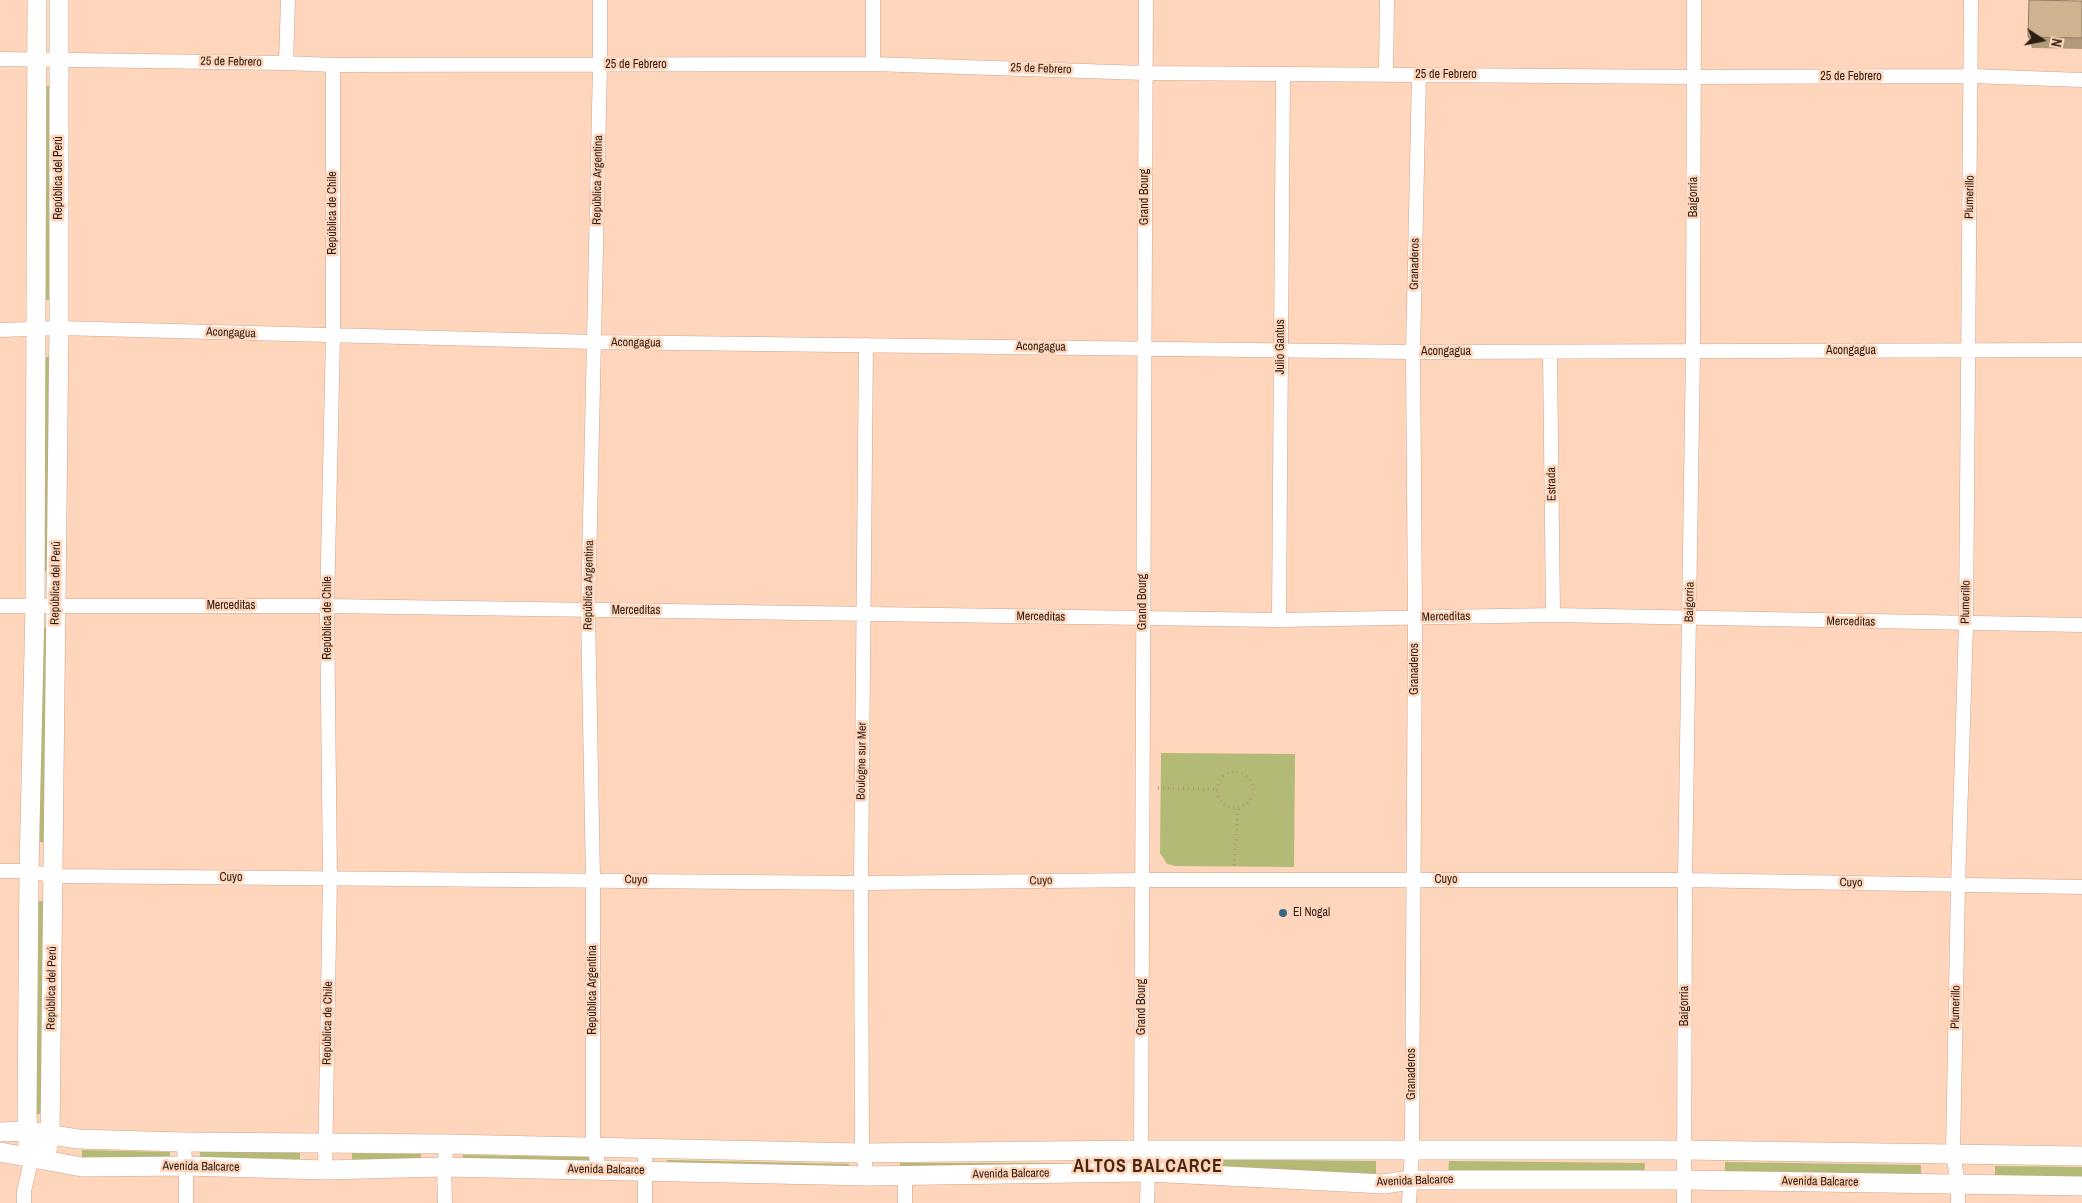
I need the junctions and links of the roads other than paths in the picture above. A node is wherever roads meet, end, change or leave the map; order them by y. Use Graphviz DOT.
graph roads {
  1 [pos="37,0"];
  2 [pos="59,0"];
  3 [pos="288,0"];
  4 [pos="600,0"];
  5 [pos="873,0"];
  6 [pos="1146,0"];
  7 [pos="1387,0"];
  8 [pos="1694,0"];
  9 [pos="1970,0"];
  10 [pos="0,59"];
  11 [pos="37,59"];
  12 [pos="59,59"];
  13 [pos="286,63"];
  14 [pos="873,64"];
  15 [pos="333,65"];
  16 [pos="600,66"];
  17 [pos="1145,73"];
  18 [pos="1283,74"];
  19 [pos="1386,74"];
  20 [pos="1419,75"];
  21 [pos="1971,76"];
  22 [pos="1694,77"];
  23 [pos="2082,80"];
  24 [pos="59,328"];
  25 [pos="36,329"];
  26 [pos="0,330"];
  27 [pos="333,336"];
  28 [pos="594,342"];
  29 [pos="866,345"];
  30 [pos="1144,348"];
  31 [pos="1281,350"];
  32 [pos="2082,350"];
  33 [pos="1693,351"];
  34 [pos="1969,351"];
  35 [pos="1413,352"];
  36 [pos="1550,353"];
  37 [pos="56,605"];
  38 [pos="0,606"];
  39 [pos="36,606"];
  40 [pos="327,606"];
  41 [pos="588,611"];
  42 [pos="864,613"];
  43 [pos="1553,615"];
  44 [pos="1416,618"];
  45 [pos="1143,619"];
  46 [pos="1690,619"];
  47 [pos="1279,620"];
  48 [pos="1966,624"];
  49 [pos="2082,625"];
  50 [pos="29,871"];
  51 [pos="0,872"];
  52 [pos="53,876"];
  53 [pos="330,878"];
  54 [pos="592,879"];
  55 [pos="1143,880"];
  56 [pos="1414,880"];
  57 [pos="1685,880"];
  58 [pos="861,883"];
  59 [pos="1958,886"];
  60 [pos="2082,887"];
  61 [pos="28,1131"];
  62 [pos="0,1132"];
  63 [pos="50,1134"];
  64 [pos="183,1142"];
  65 [pos="327,1143"];
  66 [pos="447,1144"];
  67 [pos="593,1147"];
  68 [pos="645,1149"];
  69 [pos="1141,1150"];
  70 [pos="1685,1150"];
  71 [pos="1412,1151"];
  72 [pos="0,1152"];
  73 [pos="862,1153"];
  74 [pos="1953,1153"];
  75 [pos="2082,1156"];
  76 [pos="32,1157"];
  77 [pos="186,1166"];
  78 [pos="444,1167"];
  79 [pos="600,1169"];
  80 [pos="325,1170"];
  81 [pos="646,1170"];
  82 [pos="1148,1172"];
  83 [pos="868,1176"];
  84 [pos="905,1176"];
  85 [pos="1410,1180"];
  86 [pos="1684,1180"];
  87 [pos="1958,1184"];
  88 [pos="2082,1186"];
  89 [pos="24,1203"];
  90 [pos="186,1203"];
  91 [pos="445,1203"];
  92 [pos="645,1203"];
  93 [pos="905,1203"];
  94 [pos="1147,1203"];
  95 [pos="1409,1203"];
  96 [pos="1684,1203"];
  97 [pos="1958,1203"];
  1 -- 11 [label="main road, República del Perú"];
  2 -- 12 [label="main road, República del Perú"];
  3 -- 13 [label="street"];
  4 -- 16 [label="street, República Argentina"];
  5 -- 14 [label="street"];
  6 -- 17 [label="street, Grand Bourg"];
  7 -- 19 [label="street"];
  8 -- 22 [label="street, Baigorria"];
  9 -- 21 [label="street, Plumerillo"];
  10 -- 11 [label="street, 25 de Febrero"];
  11 -- 12 [label="street, 25 de Febrero"];
  11 -- 25 [label="main road, República del Perú"];
  12 -- 13 [label="street, 25 de Febrero"];
  12 -- 24 [label="main road, República del Perú"];
  13 -- 15 [label="street, 25 de Febrero"];
  14 -- 16 [label="street, 25 de Febrero"];
  14 -- 17 [label="street, 25 de Febrero"];
  15 -- 16 [label="street, 25 de Febrero"];
  15 -- 27 [label="street, República de Chile"];
  16 -- 28 [label="street, República Argentina"];
  17 -- 18 [label="street, 25 de Febrero"];
  17 -- 30 [label="street, Grand Bourg"];
  18 -- 19 [label="street, 25 de Febrero"];
  18 -- 31 [label="street, Julio Gantus"];
  19 -- 20 [label="street, 25 de Febrero"];
  20 -- 22 [label="street, 25 de Febrero"];
  20 -- 35 [label="street, Granaderos"];
  21 -- 22 [label="street, 25 de Febrero"];
  21 -- 23 [label="street, 25 de Febrero"];
  21 -- 34 [label="street, Plumerillo"];
  22 -- 33 [label="street, Baigorria"];
  24 -- 25 [label="street, Acongagua"];
  24 -- 27 [label="street, Acongagua"];
  24 -- 37 [label="main road, República del Perú"];
  25 -- 26 [label="street, Acongagua"];
  25 -- 39 [label="main road, República del Perú"];
  27 -- 28 [label="street, Acongagua"];
  27 -- 40 [label="street, República de Chile"];
  28 -- 29 [label="street, Acongagua"];
  28 -- 41 [label="street, República Argentina"];
  29 -- 30 [label="street, Acongagua"];
  29 -- 42 [label="street, Boulogne sur Mer"];
  30 -- 31 [label="street, Acongagua"];
  30 -- 45 [label="street, Grand Bourg"];
  31 -- 35 [label="street, Acongagua"];
  31 -- 47 [label="street, Julio Gantus"];
  32 -- 34 [label="street, Acongagua"];
  33 -- 34 [label="street, Acongagua"];
  33 -- 36 [label="street, Acongagua"];
  33 -- 46 [label="street, Baigorria"];
  34 -- 48 [label="street, Plumerillo"];
  35 -- 36 [label="street, Acongagua"];
  35 -- 44 [label="street, Granaderos"];
  36 -- 43 [label="street, Estrada"];
  37 -- 39 [label="street, Merceditas"];
  37 -- 40 [label="street, Merceditas"];
  37 -- 52 [label="main road, República del Perú"];
  38 -- 39 [label="street, Merceditas"];
  39 -- 50 [label="main road, República del Perú"];
  40 -- 41 [label="street, Merceditas"];
  40 -- 53 [label="street, República de Chile"];
  41 -- 42 [label="street, Merceditas"];
  41 -- 54 [label="street, República Argentina"];
  42 -- 45 [label="street, Merceditas"];
  42 -- 58 [label="street, Boulogne sur Mer"];
  43 -- 44 [label="street, Merceditas"];
  43 -- 46 [label="street, Merceditas"];
  44 -- 47 [label="street, Merceditas"];
  44 -- 56 [label="street, Granaderos"];
  45 -- 47 [label="street, Merceditas"];
  45 -- 55 [label="street, Grand Bourg"];
  46 -- 48 [label="street, Merceditas"];
  46 -- 57 [label="street, Baigorria"];
  48 -- 49 [label="street, Merceditas"];
  48 -- 59 [label="street, Plumerillo"];
  50 -- 51 [label="street, Cuyo"];
  50 -- 52 [label="street, Cuyo"];
  50 -- 61 [label="main road, República del Perú"];
  52 -- 53 [label="street, Cuyo"];
  52 -- 63 [label="main road, República del Perú"];
  53 -- 54 [label="street, Cuyo"];
  53 -- 65 [label="street, República de Chile"];
  54 -- 58 [label="street, Cuyo"];
  54 -- 67 [label="street, República Argentina"];
  55 -- 56 [label="street, Cuyo"];
  55 -- 58 [label="street, Cuyo"];
  55 -- 69 [label="street, Grand Bourg"];
  56 -- 57 [label="street, Cuyo"];
  56 -- 71 [label="street, Granaderos"];
  57 -- 59 [label="street, Cuyo"];
  57 -- 70 [label="street, Baigorria"];
  58 -- 73 [label="street, Boulogne sur Mer"];
  59 -- 60 [label="street, Cuyo"];
  59 -- 74 [label="street, Plumerillo"];
  61 -- 62 [label="main road, Avenida Balcarce"];
  61 -- 63 [label="main road, Avenida Balcarce"];
  61 -- 76 [label="main road, República del Perú"];
  63 -- 64 [label="main road, Avenida Balcarce"];
  63 -- 76 [label="main road"];
  64 -- 65 [label="main road, Avenida Balcarce"];
  64 -- 77 [label="street"];
  65 -- 66 [label="main road, Avenida Balcarce"];
  65 -- 80 [label="street, República de Chile"];
  66 -- 67 [label="main road, Avenida Balcarce"];
  66 -- 78 [label="street"];
  67 -- 68 [label="main road, Avenida Balcarce"];
  67 -- 79 [label="street, República Argentina"];
  68 -- 73 [label="main road, Avenida Balcarce"];
  68 -- 81 [label="street"];
  69 -- 71 [label="main road, Avenida Balcarce"];
  69 -- 73 [label="main road, Avenida Balcarce"];
  69 -- 82 [label="street, Grand Bourg"];
  70 -- 71 [label="main road, Avenida Balcarce"];
  70 -- 74 [label="main road, Avenida Balcarce"];
  70 -- 86 [label="street, Baigorria"];
  71 -- 85 [label="street, Granaderos"];
  72 -- 76 [label="main road, Avenida Balcarce"];
  73 -- 83 [label="street, Boulogne sur Mer"];
  74 -- 75 [label="main road, Avenida Balcarce"];
  74 -- 87 [label="street, Plumerillo"];
  76 -- 77 [label="main road, Avenida Balcarce"];
  76 -- 89 [label="street, República del Perú"];
  77 -- 80 [label="main road, Avenida Balcarce"];
  77 -- 90 [label="street"];
  78 -- 79 [label="main road, Avenida Balcarce"];
  78 -- 80 [label="main road, Avenida Balcarce"];
  78 -- 91 [label="street"];
  79 -- 81 [label="main road, Avenida Balcarce"];
  81 -- 83 [label="main road, Avenida Balcarce"];
  81 -- 92 [label="street"];
  82 -- 84 [label="main road, Avenida Balcarce"];
  82 -- 85 [label="main road, Avenida Balcarce"];
  82 -- 94 [label="street, Grand Bourg"];
  83 -- 84 [label="main road, Avenida Balcarce"];
  84 -- 93 [label="street"];
  85 -- 86 [label="main road, Avenida Balcarce"];
  85 -- 95 [label="street, Granaderos"];
  86 -- 87 [label="main road, Avenida Balcarce"];
  86 -- 96 [label="street, Baigorria"];
  87 -- 88 [label="main road, Avenida Balcarce"];
  87 -- 97 [label="street, Plumerillo"];
}
